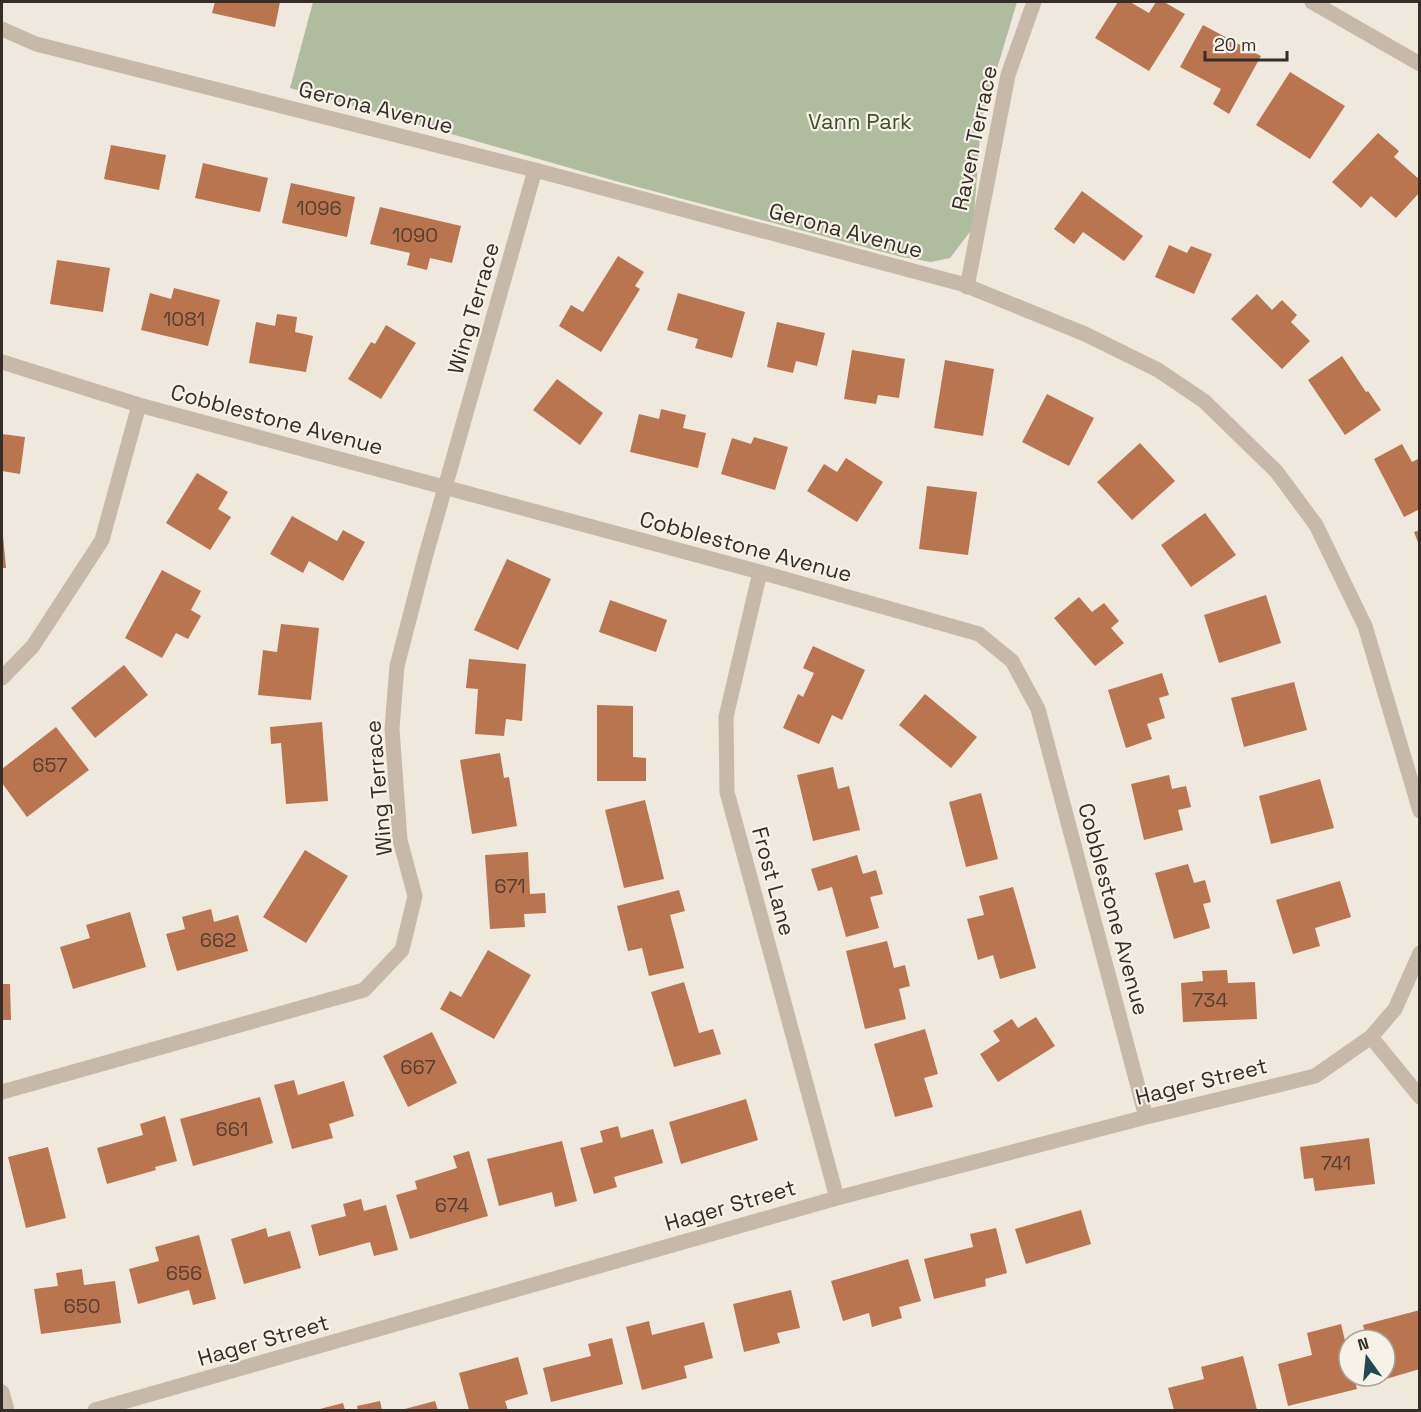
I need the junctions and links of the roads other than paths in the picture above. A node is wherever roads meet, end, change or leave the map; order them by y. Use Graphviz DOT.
graph roads {
  1 [pos="1034,2"];
  2 [pos="1312,2"];
  3 [pos="2,29"];
  4 [pos="1419,64"];
  5 [pos="535,170"];
  6 [pos="967,286"];
  7 [pos="2,362"];
  8 [pos="139,405"];
  9 [pos="445,487"];
  10 [pos="760,572"];
  11 [pos="2,678"];
  12 [pos="1419,811"];
  13 [pos="1419,953"];
  14 [pos="1371,1037"];
  15 [pos="2,1092"];
  16 [pos="1419,1097"];
  17 [pos="1146,1117"];
  18 [pos="837,1198"];
  19 [pos="2,1392"];
  20 [pos="7,1410"];
  21 [pos="95,1410"];
  1 -- 6 [label="street, Raven Terrace"];
  2 -- 4 [label="street"];
  3 -- 5 [label="street, Gerona Avenue"];
  5 -- 6 [label="street, Gerona Avenue"];
  5 -- 9 [label="street, Wing Terrace"];
  6 -- 12 [label="street, Gerona Avenue"];
  7 -- 8 [label="street, Cobblestone Avenue"];
  8 -- 9 [label="street, Cobblestone Avenue"];
  8 -- 11 [label="street"];
  9 -- 10 [label="street, Cobblestone Avenue"];
  9 -- 15 [label="street, Wing Terrace"];
  10 -- 17 [label="street, Cobblestone Avenue"];
  10 -- 18 [label="street, Frost Lane"];
  13 -- 14 [label="street"];
  14 -- 16 [label="street"];
  14 -- 17 [label="street, Hager Street"];
  17 -- 18 [label="street, Hager Street"];
  18 -- 21 [label="street, Hager Street"];
  19 -- 20 [label="street"];
}
